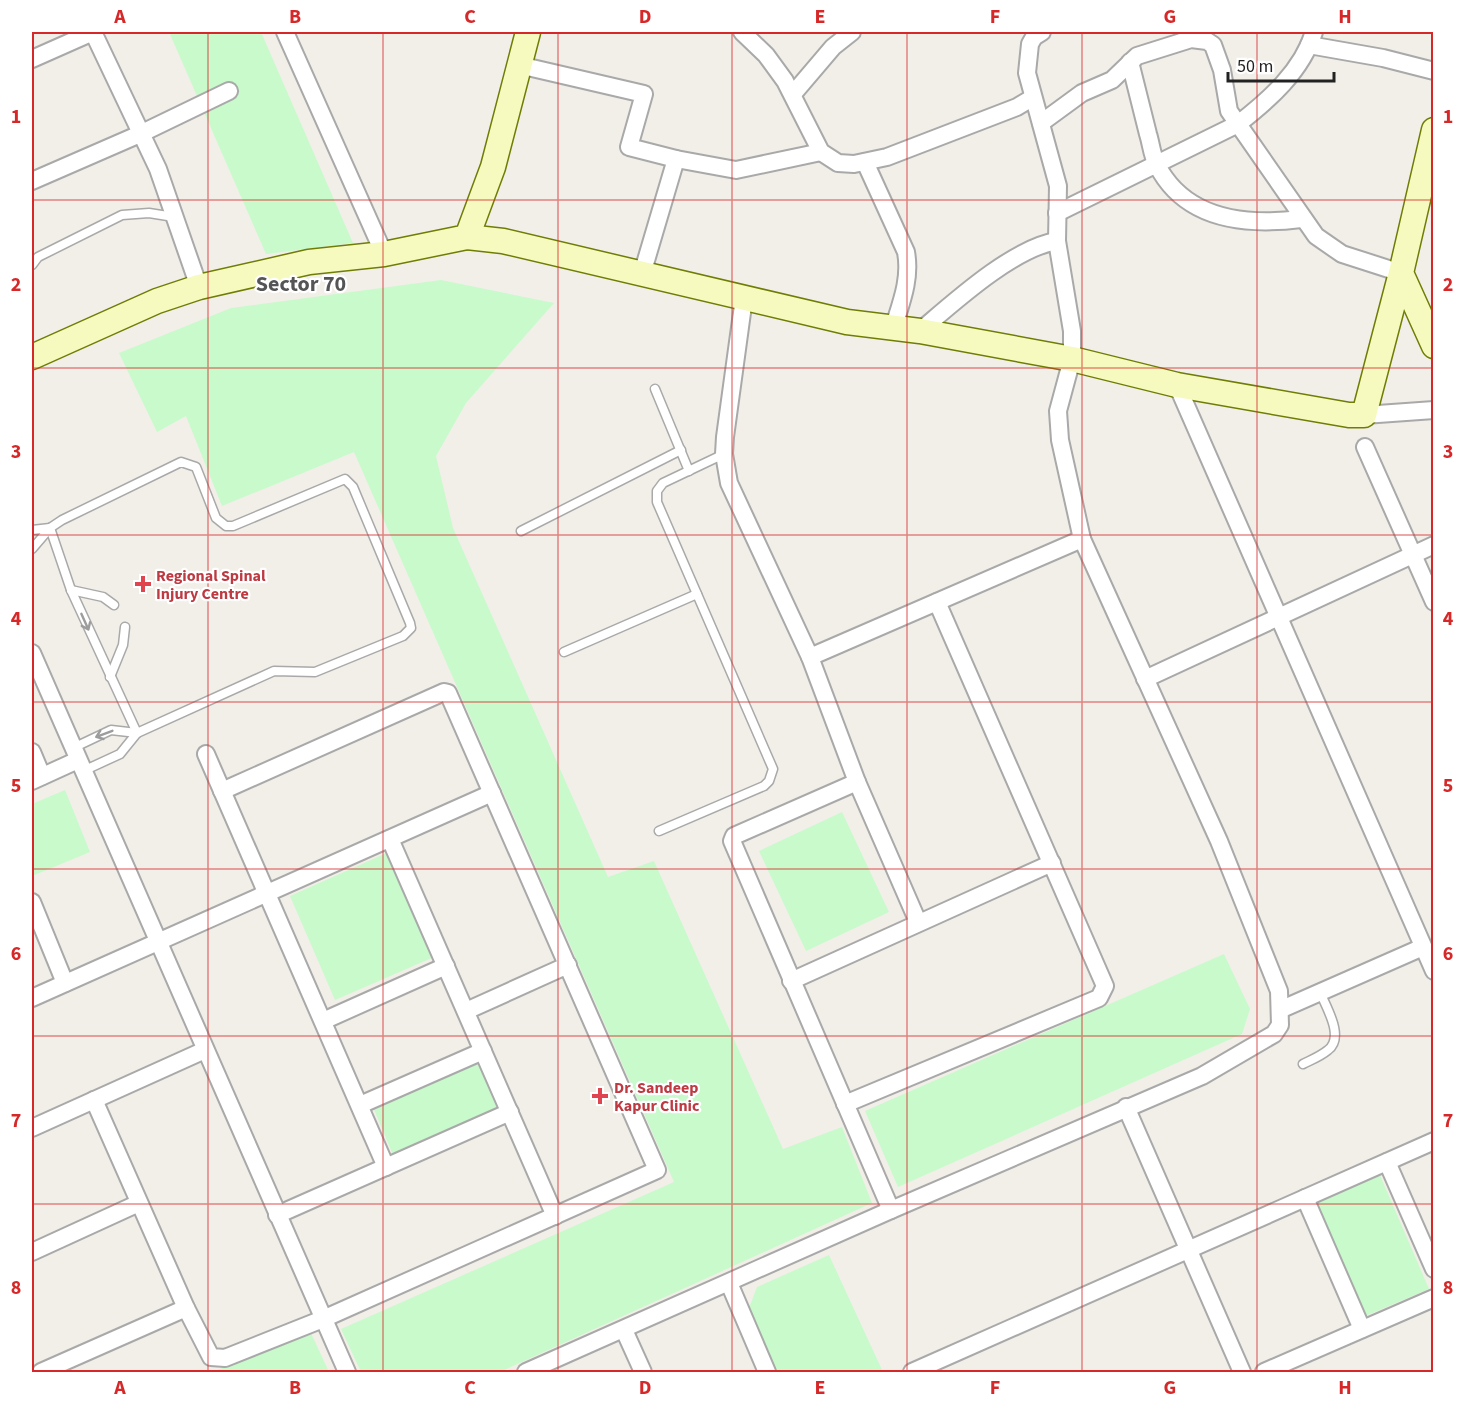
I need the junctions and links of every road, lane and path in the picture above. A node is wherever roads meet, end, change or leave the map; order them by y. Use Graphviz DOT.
graph roads {
  1 [pos="93,32"];
  2 [pos="285,32"];
  3 [pos="528,32"];
  4 [pos="742,32"];
  5 [pos="852,32"];
  6 [pos="1042,32"];
  7 [pos="1312,38"];
  8 [pos="32,59"];
  9 [pos="1130,62"];
  10 [pos="519,65"];
  11 [pos="1434,71"];
  12 [pos="229,91"];
  13 [pos="793,94"];
  14 [pos="1032,98"];
  15 [pos="1041,123"];
  16 [pos="1238,124"];
  17 [pos="1434,130"];
  18 [pos="140,134"];
  19 [pos="821,152"];
  20 [pos="676,159"];
  21 [pos="865,162"];
  22 [pos="1156,164"];
  23 [pos="32,181"];
  24 [pos="1058,213"];
  25 [pos="175,217"];
  26 [pos="1301,219"];
  27 [pos="467,237"];
  28 [pos="1058,241"];
  29 [pos="384,254"];
  30 [pos="32,265"];
  31 [pos="1401,273"];
  32 [pos="642,274"];
  33 [pos="199,287"];
  34 [pos="744,298"];
  35 [pos="892,329"];
  36 [pos="920,331"];
  37 [pos="1434,346"];
  38 [pos="32,357"];
  39 [pos="1072,359"];
  40 [pos="1177,385"];
  41 [pos="655,389"];
  42 [pos="1434,410"];
  43 [pos="1364,415"];
  44 [pos="1365,447"];
  45 [pos="681,450"];
  46 [pos="724,454"];
  47 [pos="689,471"];
  48 [pos="50,528"];
  49 [pos="32,530"];
  50 [pos="521,531"];
  51 [pos="1082,539"];
  52 [pos="1434,545"];
  53 [pos="32,549"];
  54 [pos="1412,554"];
  55 [pos="71,590"];
  56 [pos="697,594"];
  57 [pos="938,602"];
  58 [pos="1434,602"];
  59 [pos="114,605"];
  60 [pos="1278,617"];
  61 [pos="124,627"];
  62 [pos="564,652"];
  63 [pos="32,653"];
  64 [pos="810,657"];
  65 [pos="110,678"];
  66 [pos="1145,679"];
  67 [pos="137,733"];
  68 [pos="32,752"];
  69 [pos="206,754"];
  70 [pos="78,760"];
  71 [pos="37,779"];
  72 [pos="856,782"];
  73 [pos="222,790"];
  74 [pos="492,793"];
  75 [pos="659,831"];
  76 [pos="390,839"];
  77 [pos="1052,863"];
  78 [pos="267,893"];
  79 [pos="32,902"];
  80 [pos="918,922"];
  81 [pos="158,942"];
  82 [pos="1423,947"];
  83 [pos="568,965"];
  84 [pos="446,966"];
  85 [pos="1434,971"];
  86 [pos="791,981"];
  87 [pos="65,983"];
  88 [pos="1320,992"];
  89 [pos="32,998"];
  90 [pos="1282,1009"];
  91 [pos="466,1011"];
  92 [pos="323,1021"];
  93 [pos="205,1050"];
  94 [pos="483,1050"];
  95 [pos="1302,1064"];
  96 [pos="94,1100"];
  97 [pos="845,1104"];
  98 [pos="360,1105"];
  99 [pos="1126,1107"];
  100 [pos="510,1112"];
  101 [pos="32,1128"];
  102 [pos="1434,1142"];
  103 [pos="1387,1162"];
  104 [pos="386,1167"];
  105 [pos="1305,1198"];
  106 [pos="139,1203"];
  107 [pos="891,1210"];
  108 [pos="278,1215"];
  109 [pos="555,1216"];
  110 [pos="1188,1249"];
  111 [pos="32,1252"];
  112 [pos="1434,1269"];
  113 [pos="729,1283"];
  114 [pos="1434,1298"];
  115 [pos="186,1308"];
  116 [pos="323,1319"];
  117 [pos="1362,1329"];
  118 [pos="624,1330"];
  119 [pos="32,1363"];
  120 [pos="36,1372"];
  121 [pos="41,1372"];
  122 [pos="346,1372"];
  123 [pos="526,1372"];
  124 [pos="643,1372"];
  125 [pos="767,1372"];
  126 [pos="912,1372"];
  127 [pos="1242,1372"];
  128 [pos="1264,1372"];
  1 -- 8 [label="street"];
  1 -- 18 [label="street"];
  2 -- 29 [label="street"];
  3 -- 10 [label="street"];
  4 -- 13 [label="street"];
  5 -- 13 [label="street"];
  6 -- 14 [label="street"];
  7 -- 11 [label="street"];
  7 -- 16 [label="street"];
  9 -- 15 [label="street"];
  9 -- 16 [label="street"];
  9 -- 22 [label="street"];
  10 -- 20 [label="street"];
  10 -- 27 [label="street"];
  12 -- 18 [label="street"];
  13 -- 19 [label="street"];
  14 -- 15 [label="street"];
  14 -- 21 [label="street"];
  15 -- 24 [label="street"];
  16 -- 22 [label="street"];
  16 -- 26 [label="street"];
  17 -- 31 [label="street"];
  18 -- 23 [label="street"];
  18 -- 25 [label="street"];
  19 -- 20 [label="street"];
  19 -- 21 [label="street"];
  20 -- 32 [label="street"];
  21 -- 35 [label="street"];
  22 -- 24 [label="street"];
  22 -- 26 [label="street"];
  24 -- 28 [label="street"];
  25 -- 30 [label="lane"];
  25 -- 33 [label="street"];
  26 -- 31 [label="street"];
  27 -- 29 [label="street"];
  27 -- 32 [label="street"];
  28 -- 36 [label="street"];
  28 -- 39 [label="street"];
  29 -- 33 [label="street"];
  31 -- 37 [label="street"];
  31 -- 43 [label="street"];
  32 -- 34 [label="street"];
  33 -- 38 [label="street"];
  34 -- 35 [label="street"];
  34 -- 46 [label="street"];
  35 -- 36 [label="street"];
  36 -- 39 [label="street"];
  39 -- 40 [label="street"];
  39 -- 51 [label="street"];
  40 -- 43 [label="street"];
  40 -- 60 [label="street"];
  41 -- 45 [label="lane"];
  42 -- 43 [label="street"];
  44 -- 54 [label="street"];
  45 -- 47 [label="lane"];
  45 -- 50 [label="lane"];
  46 -- 47 [label="lane"];
  46 -- 64 [label="street"];
  47 -- 56 [label="lane"];
  48 -- 49 [label="lane"];
  48 -- 53 [label="lane"];
  48 -- 55 [label="lane"];
  48 -- 67 [label="lane"];
  51 -- 57 [label="street"];
  51 -- 66 [label="street"];
  52 -- 54 [label="street"];
  54 -- 58 [label="street"];
  54 -- 60 [label="street"];
  55 -- 59 [label="lane"];
  55 -- 65 [label="lane, one-way"];
  56 -- 62 [label="lane"];
  56 -- 75 [label="lane"];
  57 -- 64 [label="street"];
  57 -- 77 [label="street"];
  60 -- 66 [label="street"];
  60 -- 82 [label="street"];
  61 -- 65 [label="lane"];
  63 -- 70 [label="street"];
  64 -- 72 [label="street"];
  65 -- 67 [label="lane"];
  66 -- 90 [label="street"];
  67 -- 70 [label="lane"];
  67 -- 70 [label="lane, one-way"];
  68 -- 71 [label="street"];
  69 -- 73 [label="street"];
  70 -- 71 [label="street"];
  70 -- 81 [label="street"];
  72 -- 80 [label="street"];
  72 -- 86 [label="street"];
  73 -- 74 [label="street"];
  73 -- 78 [label="street"];
  74 -- 76 [label="street"];
  74 -- 83 [label="street"];
  76 -- 78 [label="street"];
  76 -- 84 [label="street"];
  77 -- 80 [label="street"];
  77 -- 97 [label="street"];
  78 -- 81 [label="street"];
  78 -- 92 [label="street"];
  79 -- 87 [label="street"];
  80 -- 86 [label="street"];
  81 -- 87 [label="street"];
  81 -- 93 [label="street"];
  82 -- 85 [label="street"];
  82 -- 88 [label="street"];
  83 -- 91 [label="street"];
  83 -- 109 [label="street"];
  84 -- 91 [label="street"];
  84 -- 92 [label="street"];
  86 -- 97 [label="street"];
  87 -- 89 [label="street"];
  88 -- 90 [label="street"];
  88 -- 95 [label="lane"];
  90 -- 99 [label="street"];
  91 -- 94 [label="street"];
  92 -- 98 [label="street"];
  93 -- 96 [label="street"];
  93 -- 108 [label="street"];
  94 -- 98 [label="street"];
  94 -- 100 [label="street"];
  96 -- 101 [label="street"];
  96 -- 106 [label="street"];
  97 -- 107 [label="street"];
  98 -- 104 [label="street"];
  99 -- 107 [label="street"];
  99 -- 110 [label="street"];
  100 -- 104 [label="street"];
  100 -- 109 [label="street"];
  102 -- 103 [label="street"];
  103 -- 105 [label="street"];
  103 -- 112 [label="street"];
  104 -- 108 [label="street"];
  105 -- 110 [label="street"];
  105 -- 117 [label="street"];
  106 -- 111 [label="street"];
  106 -- 115 [label="street"];
  107 -- 113 [label="street"];
  108 -- 116 [label="street"];
  109 -- 116 [label="street"];
  110 -- 126 [label="street"];
  110 -- 127 [label="street"];
  113 -- 118 [label="street"];
  113 -- 125 [label="street"];
  114 -- 117 [label="street"];
  115 -- 116 [label="street"];
  115 -- 121 [label="street"];
  116 -- 122 [label="street"];
  117 -- 128 [label="street"];
  118 -- 123 [label="street"];
  118 -- 124 [label="street"];
  119 -- 120 [label="street"];
}
